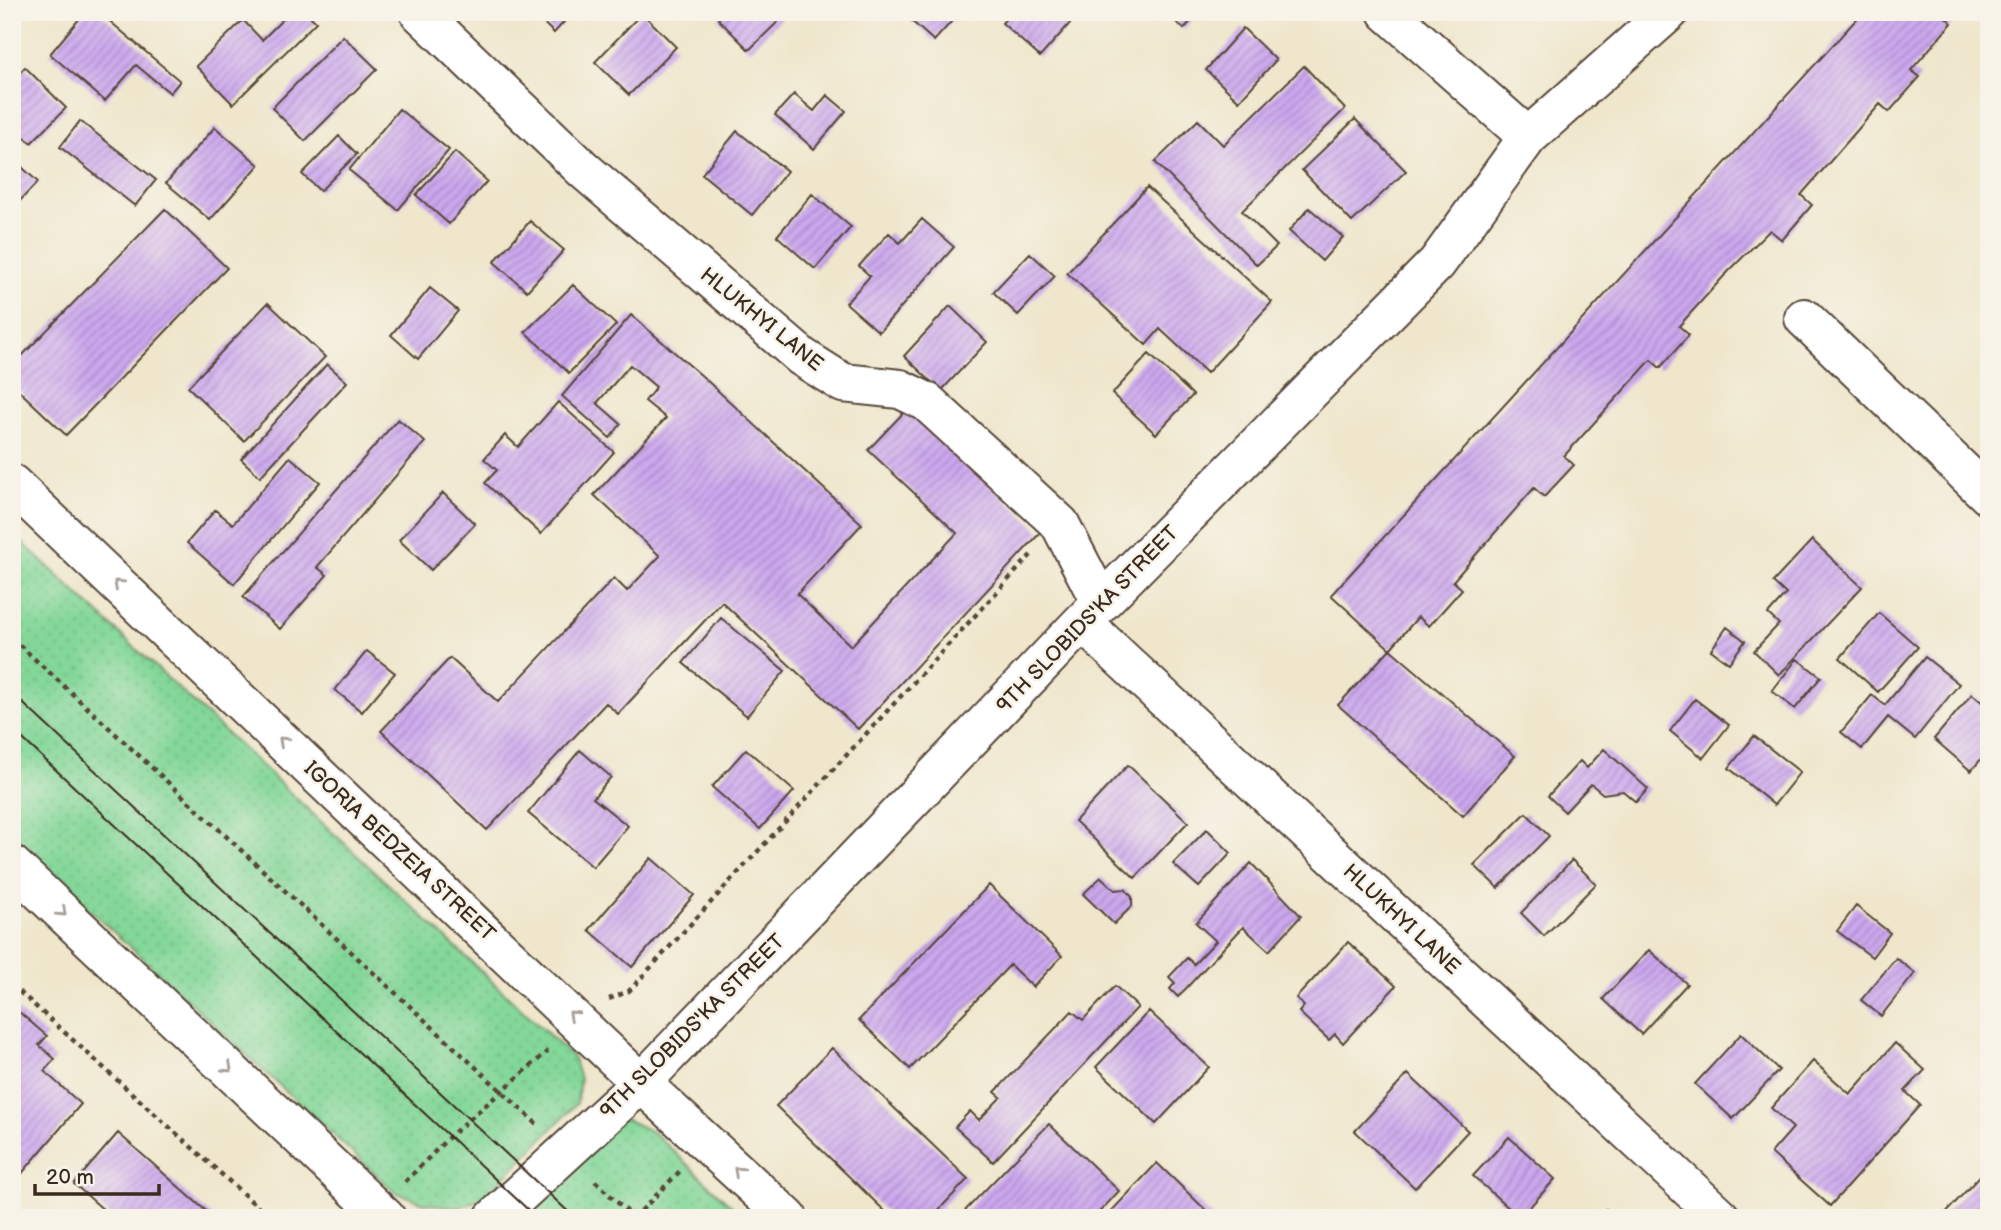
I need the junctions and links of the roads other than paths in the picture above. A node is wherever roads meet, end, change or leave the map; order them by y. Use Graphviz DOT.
graph roads {
  1 [pos="419,12"];
  2 [pos="1387,12"];
  3 [pos="1669,12"];
  4 [pos="1528,137"];
  5 [pos="1804,318"];
  6 [pos="12,484"];
  7 [pos="1989,496"];
  8 [pos="1092,612"];
  9 [pos="12,865"];
  10 [pos="641,1083"];
  11 [pos="391,1205"];
  12 [pos="495,1218"];
  13 [pos="788,1218"];
  14 [pos="1721,1218"];
  1 -- 8 [label="street, HLUKHYI LANE"];
  2 -- 4 [label="street"];
  3 -- 4 [label="street, 9TH SLOBIDS'KA STREET"];
  4 -- 8 [label="street, 9TH SLOBIDS'KA STREET"];
  5 -- 7 [label="street"];
  10 -- 6 [label="street, IGORIA BEDZEIA STREET, one-way"];
  8 -- 10 [label="street, 9TH SLOBIDS'KA STREET"];
  8 -- 14 [label="street, HLUKHYI LANE"];
  9 -- 11 [label="street, one-way"];
  10 -- 12 [label="street, 9TH SLOBIDS'KA STREET"];
  13 -- 10 [label="street, IGORIA BEDZEIA STREET, one-way"];
}
